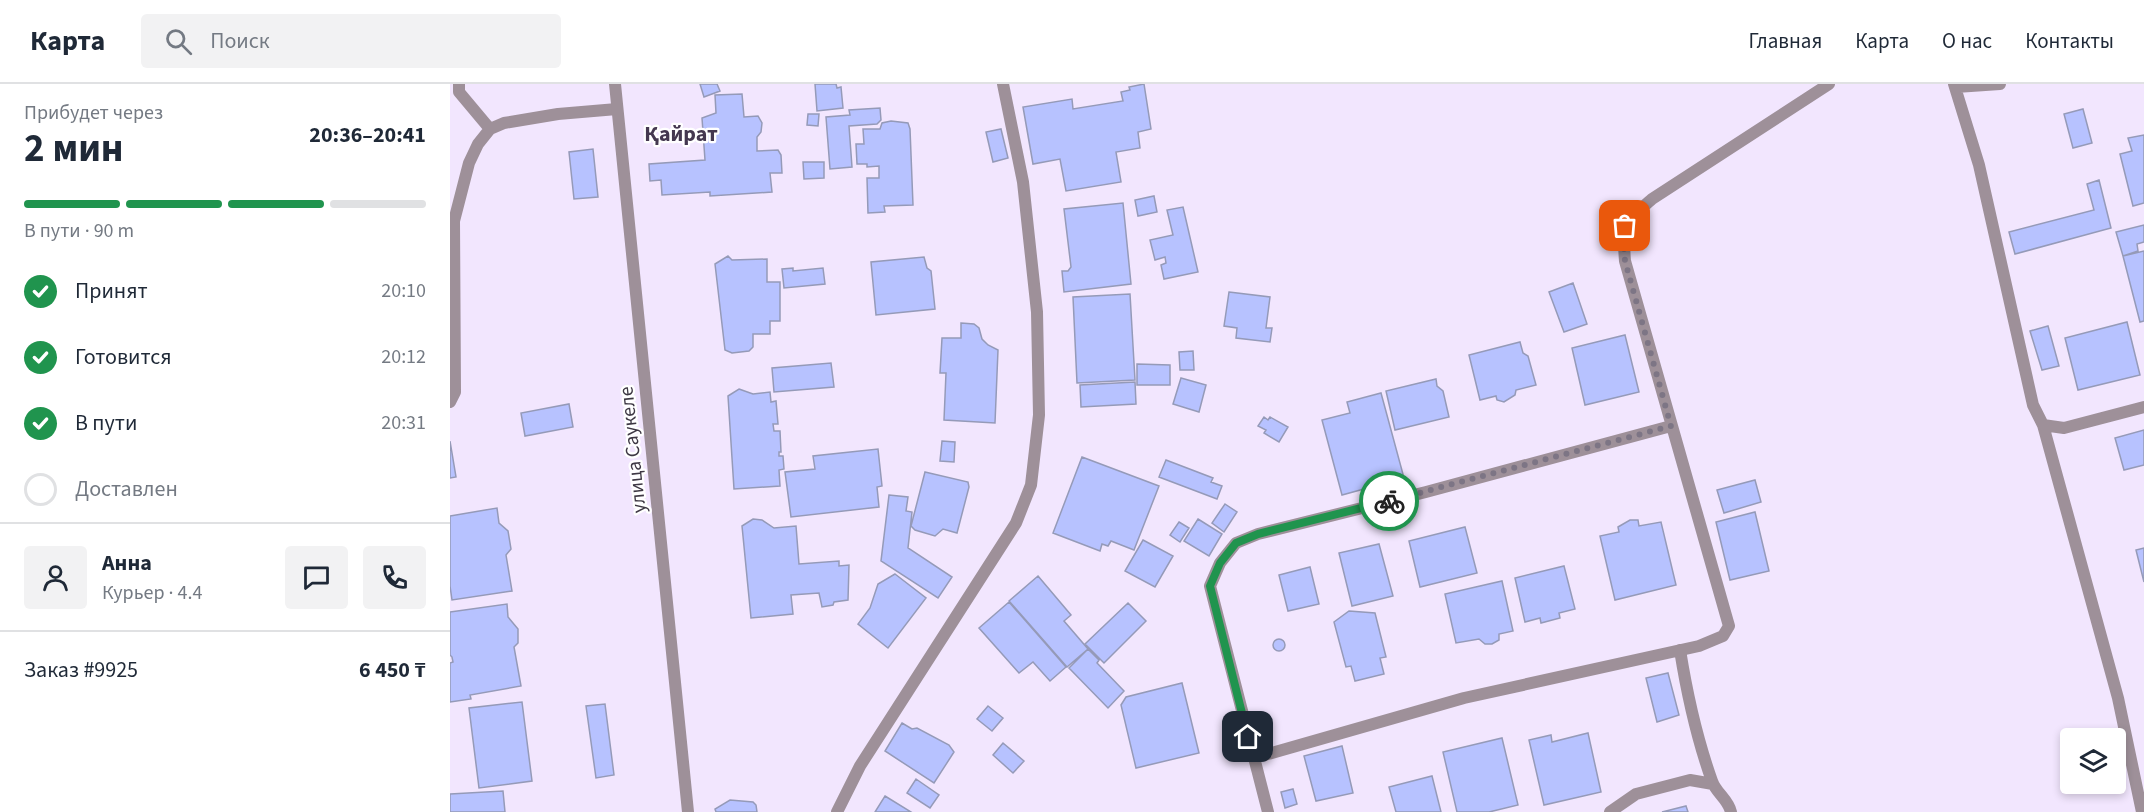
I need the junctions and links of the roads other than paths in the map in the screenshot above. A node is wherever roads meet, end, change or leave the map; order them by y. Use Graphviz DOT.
graph roads {
  1 [pos="615,84"];
  2 [pos="1003,84"];
  3 [pos="1828,84"];
  4 [pos="2000,84"];
  5 [pos="1955,86"];
  6 [pos="456,89"];
  7 [pos="617,109"];
  8 [pos="490,129"];
  9 [pos="450,402"];
  10 [pos="2144,407"];
  11 [pos="2043,425"];
  12 [pos="1671,426"];
  13 [pos="1680,650"];
  14 [pos="1254,758"];
  15 [pos="1713,784"];
  16 [pos="688,812"];
  17 [pos="837,812"];
  18 [pos="1268,812"];
  19 [pos="1610,812"];
  20 [pos="1731,812"];
  21 [pos="2142,812"];
  1 -- 7 [label="street, улица Саукеле"];
  2 -- 17 [label="street"];
  3 -- 12 [label="street"];
  4 -- 5 [label="street"];
  5 -- 11 [label="street"];
  6 -- 8 [label="street"];
  7 -- 8 [label="street"];
  7 -- 16 [label="street, улица Саукеле"];
  8 -- 9 [label="street"];
  10 -- 11 [label="street"];
  11 -- 21 [label="street"];
  12 -- 13 [label="street"];
  12 -- 14 [label="street"];
  13 -- 14 [label="street"];
  13 -- 15 [label="street"];
  14 -- 18 [label="street"];
  15 -- 19 [label="street"];
  15 -- 20 [label="street"];
}
